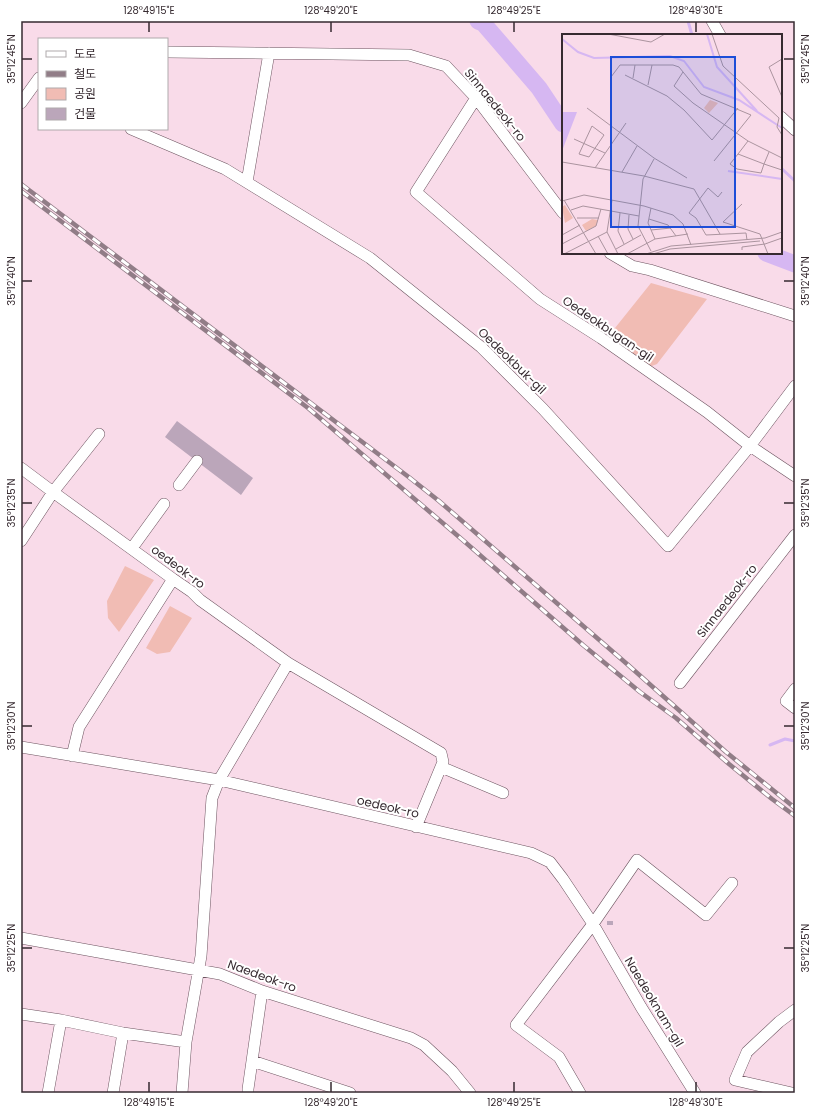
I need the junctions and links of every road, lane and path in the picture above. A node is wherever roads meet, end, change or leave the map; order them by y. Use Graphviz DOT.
graph roads {
  1 [pos="712,21"];
  2 [pos="719,34"];
  3 [pos="168,52"];
  4 [pos="269,53"];
  5 [pos="38,79"];
  6 [pos="476,98"];
  7 [pos="21,103"];
  8 [pos="782,118"];
  9 [pos="137,130"];
  10 [pos="795,130"];
  11 [pos="148,132"];
  12 [pos="247,182"];
  13 [pos="562,212"];
  14 [pos="612,254"];
  15 [pos="795,316"];
  16 [pos="795,386"];
  17 [pos="99,434"];
  18 [pos="750,446"];
  19 [pos="197,461"];
  20 [pos="21,468"];
  21 [pos="795,476"];
  22 [pos="179,485"];
  23 [pos="53,492"];
  24 [pos="164,504"];
  25 [pos="795,536"];
  26 [pos="21,540"];
  27 [pos="135,544"];
  28 [pos="173,580"];
  29 [pos="288,663"];
  30 [pos="680,683"];
  31 [pos="795,689"];
  32 [pos="795,708"];
  33 [pos="21,747"];
  34 [pos="72,756"];
  35 [pos="441,767"];
  36 [pos="219,780"];
  37 [pos="503,793"];
  38 [pos="416,827"];
  39 [pos="550,862"];
  40 [pos="732,882"];
  41 [pos="592,924"];
  42 [pos="21,938"];
  43 [pos="198,970"];
  44 [pos="262,991"];
  45 [pos="795,1010"];
  46 [pos="21,1014"];
  47 [pos="61,1020"];
  48 [pos="123,1034"];
  49 [pos="186,1042"];
  50 [pos="252,1060"];
  51 [pos="48,1093"];
  52 [pos="113,1093"];
  53 [pos="182,1093"];
  54 [pos="248,1093"];
  55 [pos="350,1093"];
  56 [pos="470,1093"];
  57 [pos="580,1093"];
  58 [pos="695,1093"];
  59 [pos="792,1093"];
  1 -- 2 [label="street"];
  3 -- 4 [label="street, Sinnaedeok-ro"];
  4 -- 6 [label="street, Sinnaedeok-ro"];
  4 -- 12 [label="street"];
  5 -- 7 [label="street"];
  6 -- 13 [label="street, Sinnaedeok-ro"];
  6 -- 18 [label="street, Oedeokbugan-gil"];
  8 -- 10 [label="street"];
  9 -- 11 [label="street, Oedeokbuk-gil"];
  11 -- 12 [label="street, Oedeokbuk-gil"];
  12 -- 18 [label="street, Oedeokbuk-gil"];
  14 -- 15 [label="street"];
  16 -- 18 [label="street, Oedeokbuk-gil"];
  17 -- 23 [label="street"];
  18 -- 21 [label="street, Oedeokbugan-gil"];
  19 -- 22 [label="street"];
  20 -- 23 [label="street, oedeok-ro"];
  23 -- 26 [label="street"];
  23 -- 28 [label="street, oedeok-ro"];
  24 -- 27 [label="street"];
  25 -- 30 [label="street, Sinnaedeok-ro"];
  28 -- 29 [label="street, oedeok-ro"];
  28 -- 34 [label="street"];
  29 -- 35 [label="street, oedeok-ro"];
  29 -- 36 [label="street"];
  31 -- 32 [label="street"];
  33 -- 34 [label="street, oedeok-ro"];
  34 -- 36 [label="street, oedeok-ro"];
  35 -- 37 [label="street"];
  35 -- 38 [label="street"];
  36 -- 38 [label="street, oedeok-ro"];
  36 -- 43 [label="street"];
  38 -- 39 [label="street, oedeok-ro"];
  39 -- 41 [label="street, Naedeoknam-gil"];
  40 -- 41 [label="street"];
  41 -- 57 [label="street"];
  41 -- 58 [label="street, Naedeoknam-gil"];
  42 -- 43 [label="street, Naedeok-ro"];
  43 -- 44 [label="street, Naedeok-ro"];
  43 -- 49 [label="street"];
  44 -- 50 [label="street"];
  44 -- 56 [label="street, Naedeok-ro"];
  45 -- 59 [label="street"];
  46 -- 47 [label="street"];
  47 -- 48 [label="street"];
  47 -- 51 [label="street"];
  48 -- 49 [label="street"];
  48 -- 52 [label="street"];
  49 -- 53 [label="street"];
  50 -- 54 [label="street"];
  50 -- 55 [label="street"];
}
